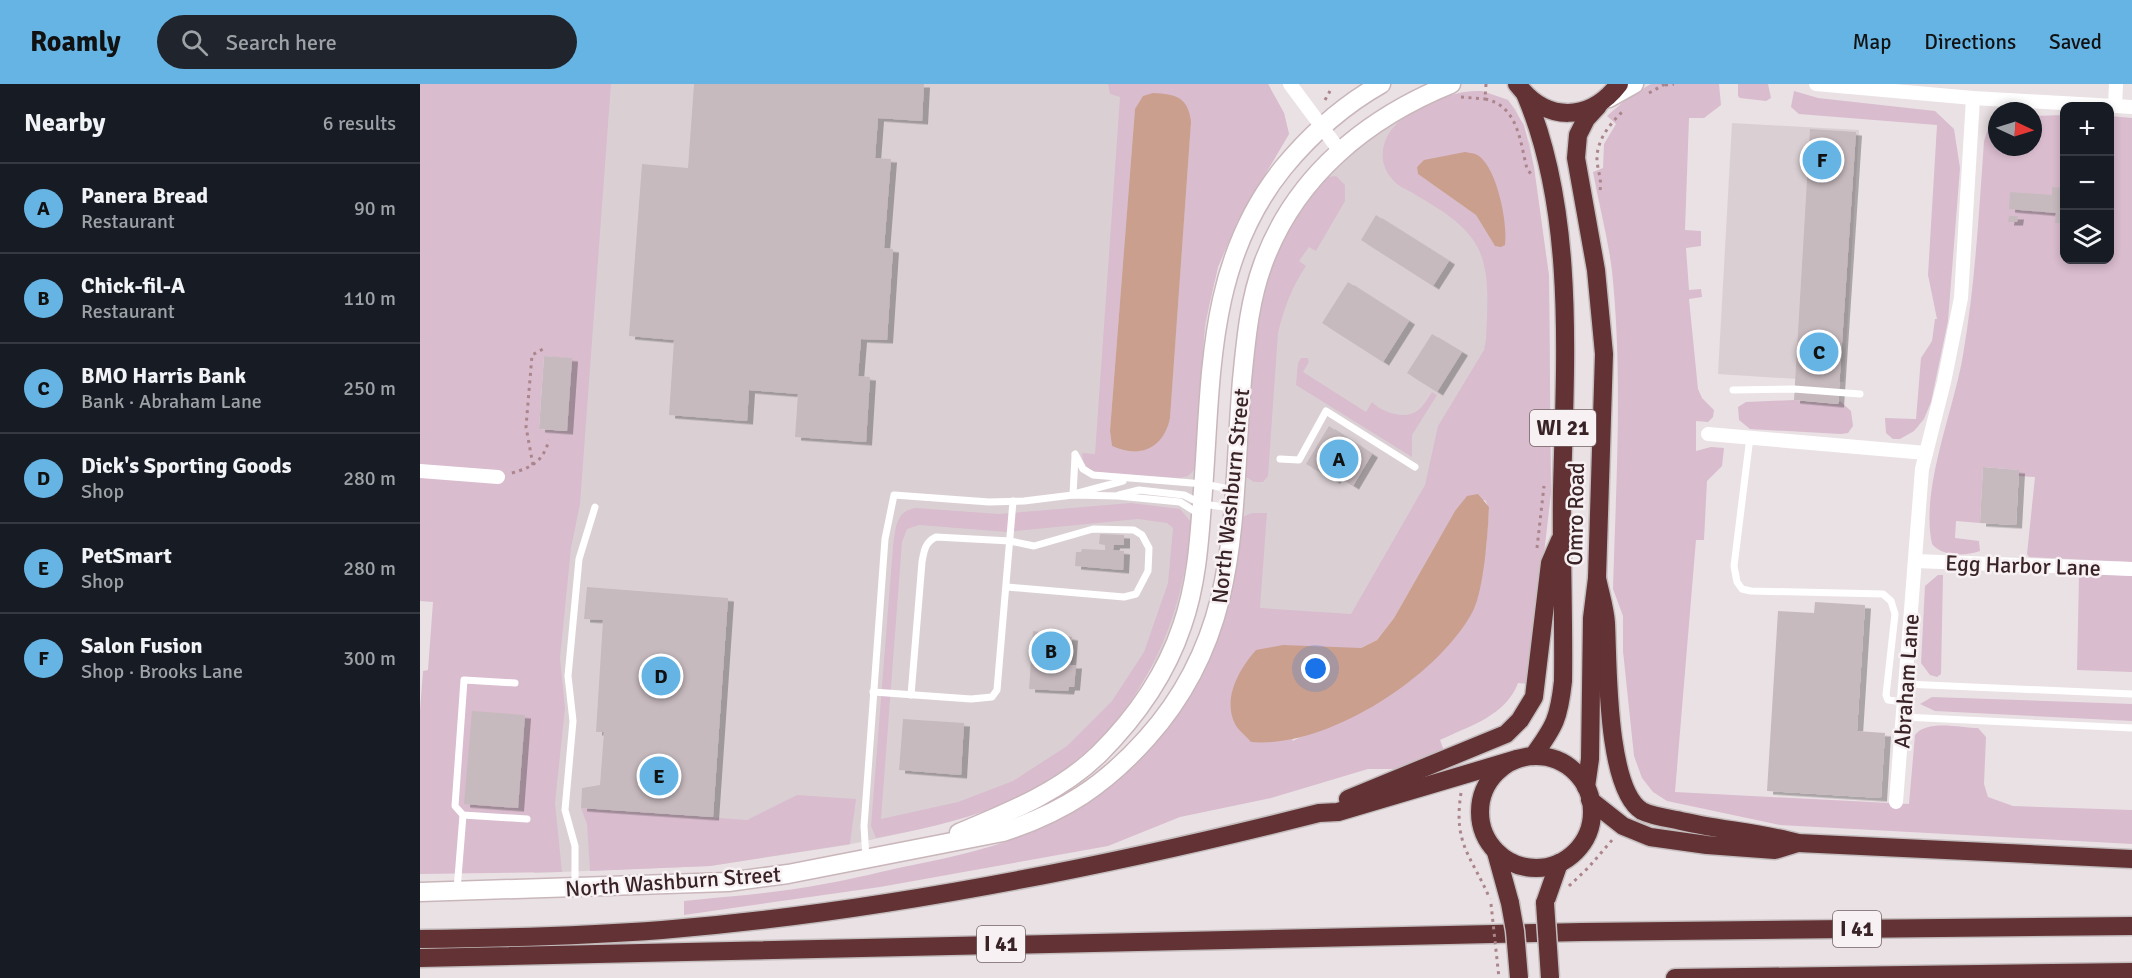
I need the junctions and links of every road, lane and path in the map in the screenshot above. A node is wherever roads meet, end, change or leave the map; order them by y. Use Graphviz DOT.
graph roads {
  1 [pos="1290,84"];
  2 [pos="1381,84"];
  3 [pos="1451,84"];
  4 [pos="1486,84"];
  5 [pos="1674,84"];
  6 [pos="1816,84"];
  7 [pos="2116,84"];
  8 [pos="1665,85"];
  9 [pos="1521,90"];
  10 [pos="1638,90"];
  11 [pos="1330,91"];
  12 [pos="1609,96"];
  13 [pos="1973,98"];
  14 [pos="1465,99"];
  15 [pos="1485,99"];
  16 [pos="1319,105"];
  17 [pos="1629,106"];
  18 [pos="2115,106"];
  19 [pos="2132,107"];
  20 [pos="1320,127"];
  21 [pos="1594,140"];
  22 [pos="1600,143"];
  23 [pos="1339,150"];
  24 [pos="1527,169"];
  25 [pos="1601,186"];
  26 [pos="545,348"];
  27 [pos="1733,390"];
  28 [pos="1860,394"];
  29 [pos="1708,434"];
  30 [pos="1750,436"];
  31 [pos="549,440"];
  32 [pos="1926,453"];
  33 [pos="1280,459"];
  34 [pos="533,465"];
  35 [pos="1415,467"];
  36 [pos="420,471"];
  37 [pos="498,477"];
  38 [pos="1133,479"];
  39 [pos="1204,484"];
  40 [pos="1544,485"];
  41 [pos="1073,495"];
  42 [pos="1118,496"];
  43 [pos="1233,499"];
  44 [pos="1013,501"];
  45 [pos="595,507"];
  46 [pos="1202,510"];
  47 [pos="1562,536"];
  48 [pos="1010,542"];
  49 [pos="1536,558"];
  50 [pos="1915,561"];
  51 [pos="2132,569"];
  52 [pos="1598,578"];
  53 [pos="1007,587"];
  54 [pos="515,682"];
  55 [pos="1905,684"];
  56 [pos="873,692"];
  57 [pos="2132,694"];
  58 [pos="911,695"];
  59 [pos="1904,702"];
  60 [pos="1903,717"];
  61 [pos="2132,728"];
  62 [pos="1525,758"];
  63 [pos="1461,790"];
  64 [pos="1588,794"];
  65 [pos="1896,802"];
  66 [pos="1319,813"];
  67 [pos="464,815"];
  68 [pos="527,819"];
  69 [pos="1617,835"];
  70 [pos="1798,843"];
  71 [pos="924,847"];
  72 [pos="1496,852"];
  73 [pos="866,859"];
  74 [pos="2132,860"];
  75 [pos="1559,863"];
  76 [pos="1567,888"];
  77 [pos="575,889"];
  78 [pos="457,891"];
  79 [pos="420,892"];
  80 [pos="2132,926"];
  81 [pos="420,939"];
  82 [pos="420,958"];
  83 [pos="2132,972"];
  84 [pos="1499,978"];
  85 [pos="1519,978"];
  86 [pos="1551,978"];
  87 [pos="1675,978"];
  1 -- 20 [label="street"];
  2 -- 20 [label="street, North Washburn Street"];
  3 -- 23 [label="street, North Washburn Street"];
  4 -- 15 [label="path"];
  5 -- 8 [label="path"];
  6 -- 13 [label="street"];
  7 -- 18 [label="street"];
  8 -- 10 [label="path"];
  9 -- 12 [label="highway"];
  9 -- 47 [label="highway, Omro Road / WI 21"];
  10 -- 12 [label="street, Omro Road"];
  11 -- 16 [label="path"];
  12 -- 52 [label="highway, Omro Road / WI 21"];
  13 -- 18 [label="street"];
  13 -- 32 [label="street, Abraham Lane"];
  14 -- 15 [label="path"];
  15 -- 24 [label="path"];
  17 -- 22 [label="path"];
  18 -- 19 [label="street"];
  20 -- 23 [label="street"];
  20 -- 39 [label="street, North Washburn Street"];
  21 -- 22 [label="path"];
  22 -- 25 [label="path"];
  23 -- 43 [label="street, North Washburn Street"];
  26 -- 34 [label="path"];
  27 -- 28 [label="lane"];
  29 -- 30 [label="street"];
  30 -- 32 [label="street"];
  30 -- 59 [label="lane"];
  31 -- 34 [label="path"];
  32 -- 50 [label="street, Abraham Lane"];
  33 -- 35 [label="lane"];
  34 -- 37 [label="path"];
  36 -- 37 [label="street"];
  38 -- 39 [label="lane"];
  38 -- 41 [label="lane"];
  38 -- 41 [label="lane"];
  39 -- 43 [label="lane"];
  39 -- 46 [label="street, North Washburn Street"];
  40 -- 49 [label="path"];
  41 -- 42 [label="lane"];
  41 -- 44 [label="lane"];
  42 -- 46 [label="lane"];
  42 -- 46 [label="lane"];
  43 -- 46 [label="lane"];
  43 -- 71 [label="street, North Washburn Street"];
  44 -- 48 [label="lane"];
  44 -- 56 [label="lane"];
  45 -- 77 [label="lane"];
  46 -- 71 [label="street, North Washburn Street"];
  47 -- 62 [label="highway, Omro Road / WI 21"];
  47 -- 66 [label="highway"];
  48 -- 53 [label="lane"];
  48 -- 53 [label="lane"];
  48 -- 58 [label="lane"];
  50 -- 51 [label="street, Egg Harbor Lane"];
  50 -- 55 [label="street, Abraham Lane"];
  52 -- 64 [label="highway, Omro Road / WI 21"];
  52 -- 70 [label="highway"];
  53 -- 58 [label="lane"];
  54 -- 67 [label="lane"];
  55 -- 57 [label="lane"];
  55 -- 59 [label="street, Abraham Lane"];
  56 -- 58 [label="lane"];
  56 -- 73 [label="lane"];
  59 -- 60 [label="street, Abraham Lane"];
  60 -- 61 [label="lane"];
  60 -- 65 [label="street, Abraham Lane"];
  62 -- 64 [label="highway"];
  62 -- 66 [label="highway"];
  62 -- 72 [label="highway"];
  63 -- 84 [label="path, bridge"];
  64 -- 70 [label="highway"];
  64 -- 75 [label="highway"];
  66 -- 81 [label="highway"];
  67 -- 68 [label="lane"];
  67 -- 78 [label="lane"];
  69 -- 76 [label="path"];
  70 -- 74 [label="highway"];
  71 -- 73 [label="street, North Washburn Street"];
  72 -- 75 [label="highway"];
  72 -- 85 [label="highway, bridge"];
  73 -- 77 [label="street, North Washburn Street"];
  75 -- 86 [label="highway, bridge"];
  77 -- 78 [label="street, North Washburn Street"];
  78 -- 79 [label="street, North Washburn Street"];
  80 -- 82 [label="highway, I 41"];
  83 -- 87 [label="highway, I 41"];
}
